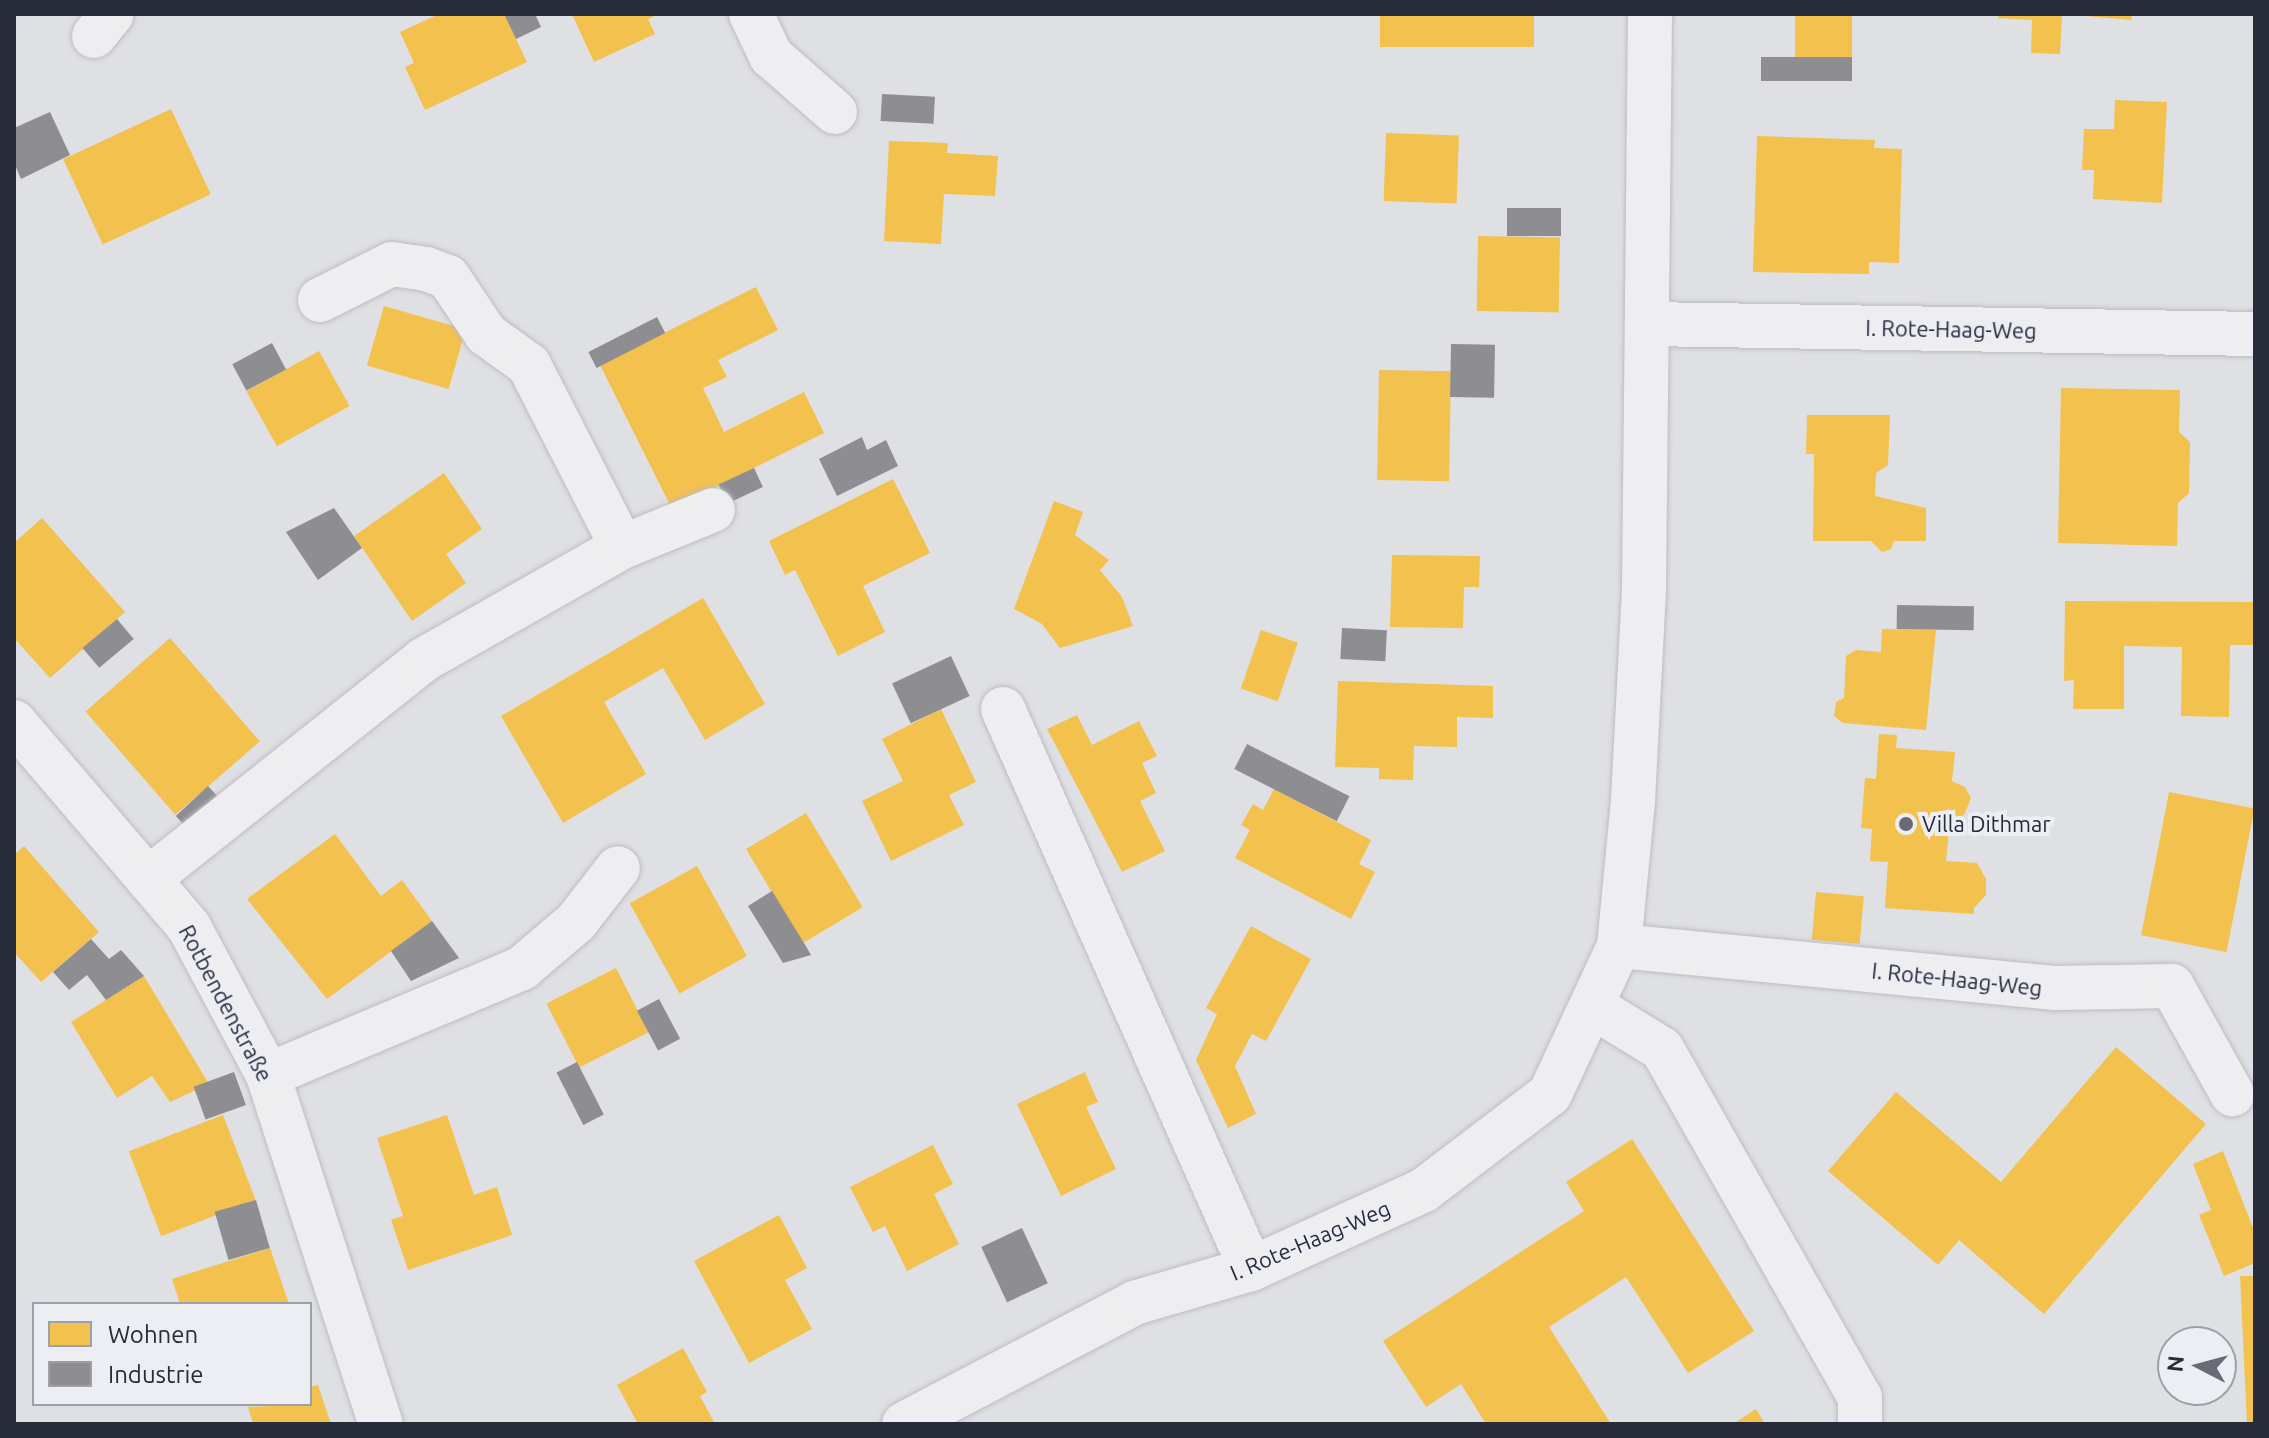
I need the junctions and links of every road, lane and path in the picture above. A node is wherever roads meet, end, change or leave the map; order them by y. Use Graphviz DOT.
graph roads {
  1 [pos="751,14"];
  2 [pos="1650,14"];
  3 [pos="835,112"];
  4 [pos="320,300"];
  5 [pos="1647,324"];
  6 [pos="2255,334"];
  7 [pos="713,510"];
  8 [pos="622,547"];
  9 [pos="1003,709"];
  10 [pos="14,722"];
  11 [pos="618,868"];
  12 [pos="148,879"];
  13 [pos="1619,946"];
  14 [pos="1592,1006"];
  15 [pos="268,1075"];
  16 [pos="2232,1094"];
  17 [pos="1251,1269"];
  18 [pos="381,1424"];
  19 [pos="904,1424"];
  20 [pos="1860,1424"];
  1 -- 3 [label="street"];
  2 -- 5 [label="street, I. Rote-Haag-Weg"];
  4 -- 8 [label="street"];
  5 -- 6 [label="street, I. Rote-Haag-Weg"];
  5 -- 13 [label="street, I. Rote-Haag-Weg"];
  7 -- 8 [label="street"];
  8 -- 12 [label="street"];
  9 -- 17 [label="street"];
  10 -- 12 [label="street, Rotbendenstraße"];
  11 -- 15 [label="street"];
  12 -- 15 [label="street, Rotbendenstraße"];
  13 -- 14 [label="street, I. Rote-Haag-Weg"];
  13 -- 16 [label="street, I. Rote-Haag-Weg"];
  14 -- 17 [label="street, I. Rote-Haag-Weg"];
  14 -- 20 [label="street"];
  15 -- 18 [label="street, Rotbendenstraße"];
  17 -- 19 [label="street, I. Rote-Haag-Weg"];
}
